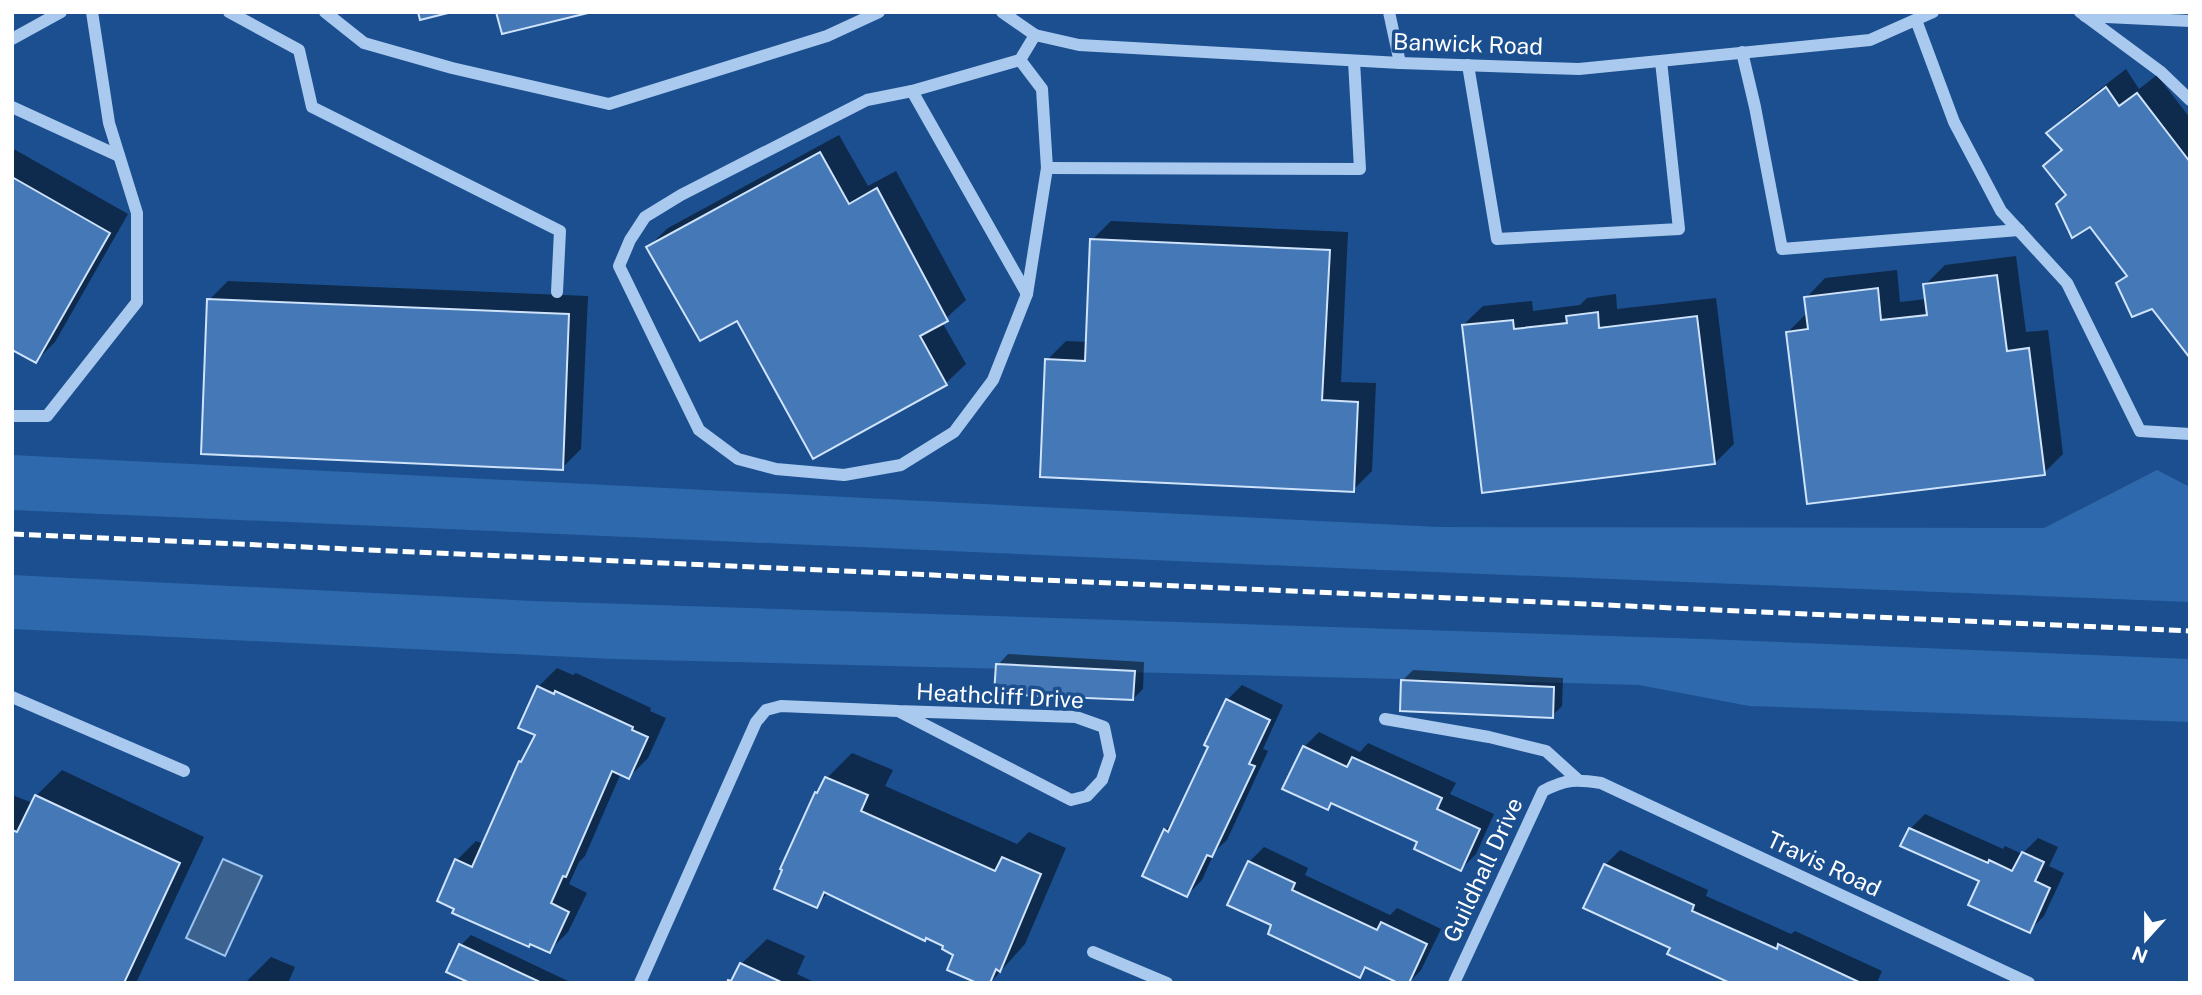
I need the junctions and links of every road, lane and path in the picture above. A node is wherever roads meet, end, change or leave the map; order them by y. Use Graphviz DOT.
graph roads {
  1 [pos="61,12"];
  2 [pos="92,12"];
  3 [pos="229,12"];
  4 [pos="326,12"];
  5 [pos="879,12"];
  6 [pos="1002,12"];
  7 [pos="1389,12"];
  8 [pos="1933,12"];
  9 [pos="2083,14"];
  10 [pos="1916,20"];
  11 [pos="2190,21"];
  12 [pos="1035,35"];
  13 [pos="12,39"];
  14 [pos="1742,52"];
  15 [pos="1020,60"];
  16 [pos="1354,61"];
  17 [pos="1661,61"];
  18 [pos="1399,63"];
  19 [pos="1468,65"];
  20 [pos="912,91"];
  21 [pos="2190,100"];
  22 [pos="12,107"];
  23 [pos="119,156"];
  24 [pos="1047,168"];
  25 [pos="2019,230"];
  26 [pos="557,292"];
  27 [pos="1027,294"];
  28 [pos="12,416"];
  29 [pos="2190,434"];
  30 [pos="12,697"];
  31 [pos="898,712"];
  32 [pos="1385,719"];
  33 [pos="184,772"];
  34 [pos="1577,779"];
  35 [pos="1601,783"];
  36 [pos="1093,953"];
  37 [pos="640,983"];
  38 [pos="1167,983"];
  39 [pos="1454,983"];
  40 [pos="2029,983"];
  1 -- 13 [label="street"];
  2 -- 23 [label="street"];
  3 -- 26 [label="street"];
  4 -- 5 [label="street"];
  6 -- 12 [label="street, Banwick Road"];
  7 -- 18 [label="street"];
  8 -- 10 [label="street, Banwick Road"];
  9 -- 11 [label="street"];
  9 -- 21 [label="street"];
  10 -- 14 [label="street, Banwick Road"];
  10 -- 25 [label="street"];
  12 -- 15 [label="street"];
  12 -- 16 [label="street, Banwick Road"];
  14 -- 17 [label="street, Banwick Road"];
  14 -- 25 [label="street"];
  15 -- 20 [label="street"];
  15 -- 24 [label="street"];
  16 -- 18 [label="street, Banwick Road"];
  16 -- 24 [label="street"];
  17 -- 19 [label="street, Banwick Road"];
  17 -- 19 [label="street"];
  18 -- 19 [label="street, Banwick Road"];
  20 -- 27 [label="street"];
  20 -- 27 [label="street"];
  22 -- 23 [label="street"];
  23 -- 28 [label="street"];
  24 -- 27 [label="street"];
  25 -- 29 [label="street"];
  30 -- 33 [label="street"];
  31 -- 31 [label="street, Heathcliff Drive"];
  31 -- 37 [label="street, Heathcliff Drive"];
  32 -- 34 [label="street"];
  34 -- 35 [label="street, Guildhall Drive"];
  34 -- 39 [label="street, Guildhall Drive"];
  35 -- 40 [label="street, Travis Road"];
  36 -- 38 [label="street"];
}
